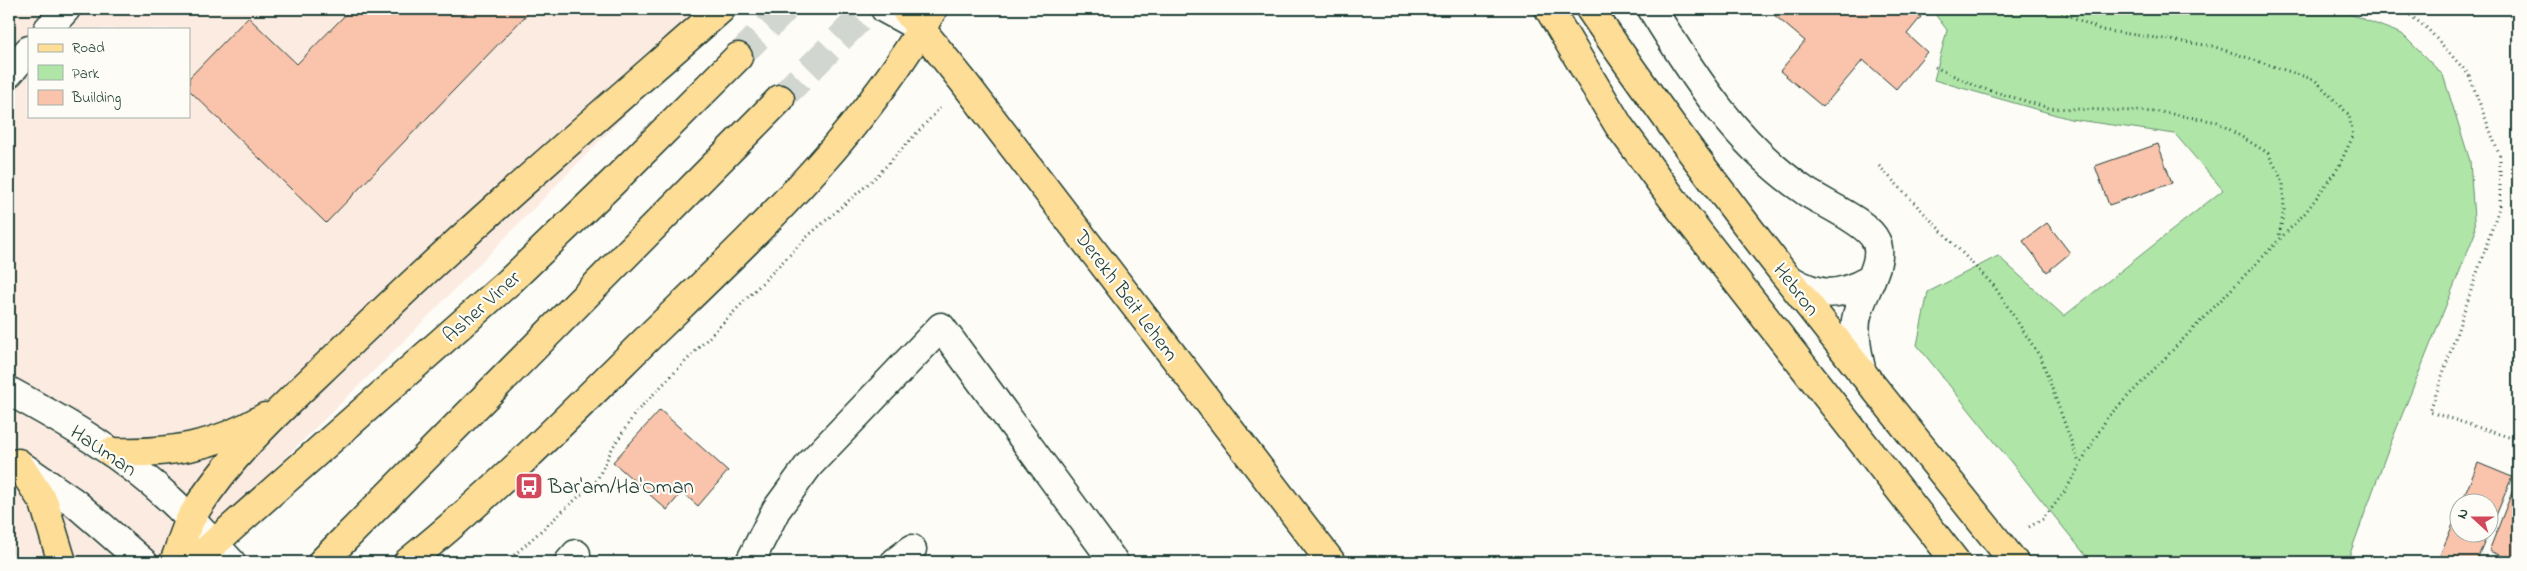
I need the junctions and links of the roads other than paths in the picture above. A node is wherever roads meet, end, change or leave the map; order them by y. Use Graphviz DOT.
graph roads {
  1 [pos="66,9"];
  2 [pos="721,9"];
  3 [pos="885,9"];
  4 [pos="1549,9"];
  5 [pos="1590,9"];
  6 [pos="1652,9"];
  7 [pos="920,15"];
  8 [pos="49,28"];
  9 [pos="28,51"];
  10 [pos="738,57"];
  11 [pos="9,73"];
  12 [pos="780,98"];
  13 [pos="1788,279"];
  14 [pos="1869,280"];
  15 [pos="1862,372"];
  16 [pos="9,391"];
  17 [pos="286,405"];
  18 [pos="111,452"];
  19 [pos="14,461"];
  20 [pos="190,520"];
  21 [pos="223,553"];
  22 [pos="62,562"];
  23 [pos="143,562"];
  24 [pos="174,562"];
  25 [pos="193,562"];
  26 [pos="322,562"];
  27 [pos="408,562"];
  28 [pos="750,562"];
  29 [pos="1114,562"];
  30 [pos="1331,562"];
  31 [pos="1956,562"];
  32 [pos="2014,562"];
  1 -- 8 [label="street"];
  2 -- 17 [label="main road"];
  3 -- 7 [label="street, Derekh Beit Lehem"];
  4 -- 31 [label="main road, Hebron"];
  5 -- 13 [label="main road, Hebron"];
  6 -- 14 [label="street"];
  7 -- 27 [label="main road"];
  7 -- 30 [label="main road, Derekh Beit Lehem"];
  9 -- 11 [label="street"];
  10 -- 21 [label="main road, Asher Viner"];
  12 -- 26 [label="main road"];
  13 -- 14 [label="street"];
  13 -- 15 [label="main road, Hebron"];
  14 -- 15 [label="street"];
  15 -- 32 [label="main road, Hebron"];
  16 -- 18 [label="street, HaUman"];
  17 -- 18 [label="main road"];
  17 -- 20 [label="main road"];
  18 -- 20 [label="street, HaUman"];
  19 -- 22 [label="main road"];
  19 -- 23 [label="street"];
  20 -- 21 [label="street, HaUman"];
  20 -- 24 [label="main road"];
  21 -- 25 [label="main road, Asher Viner"];
  28 -- 29 [label="street"];
}
